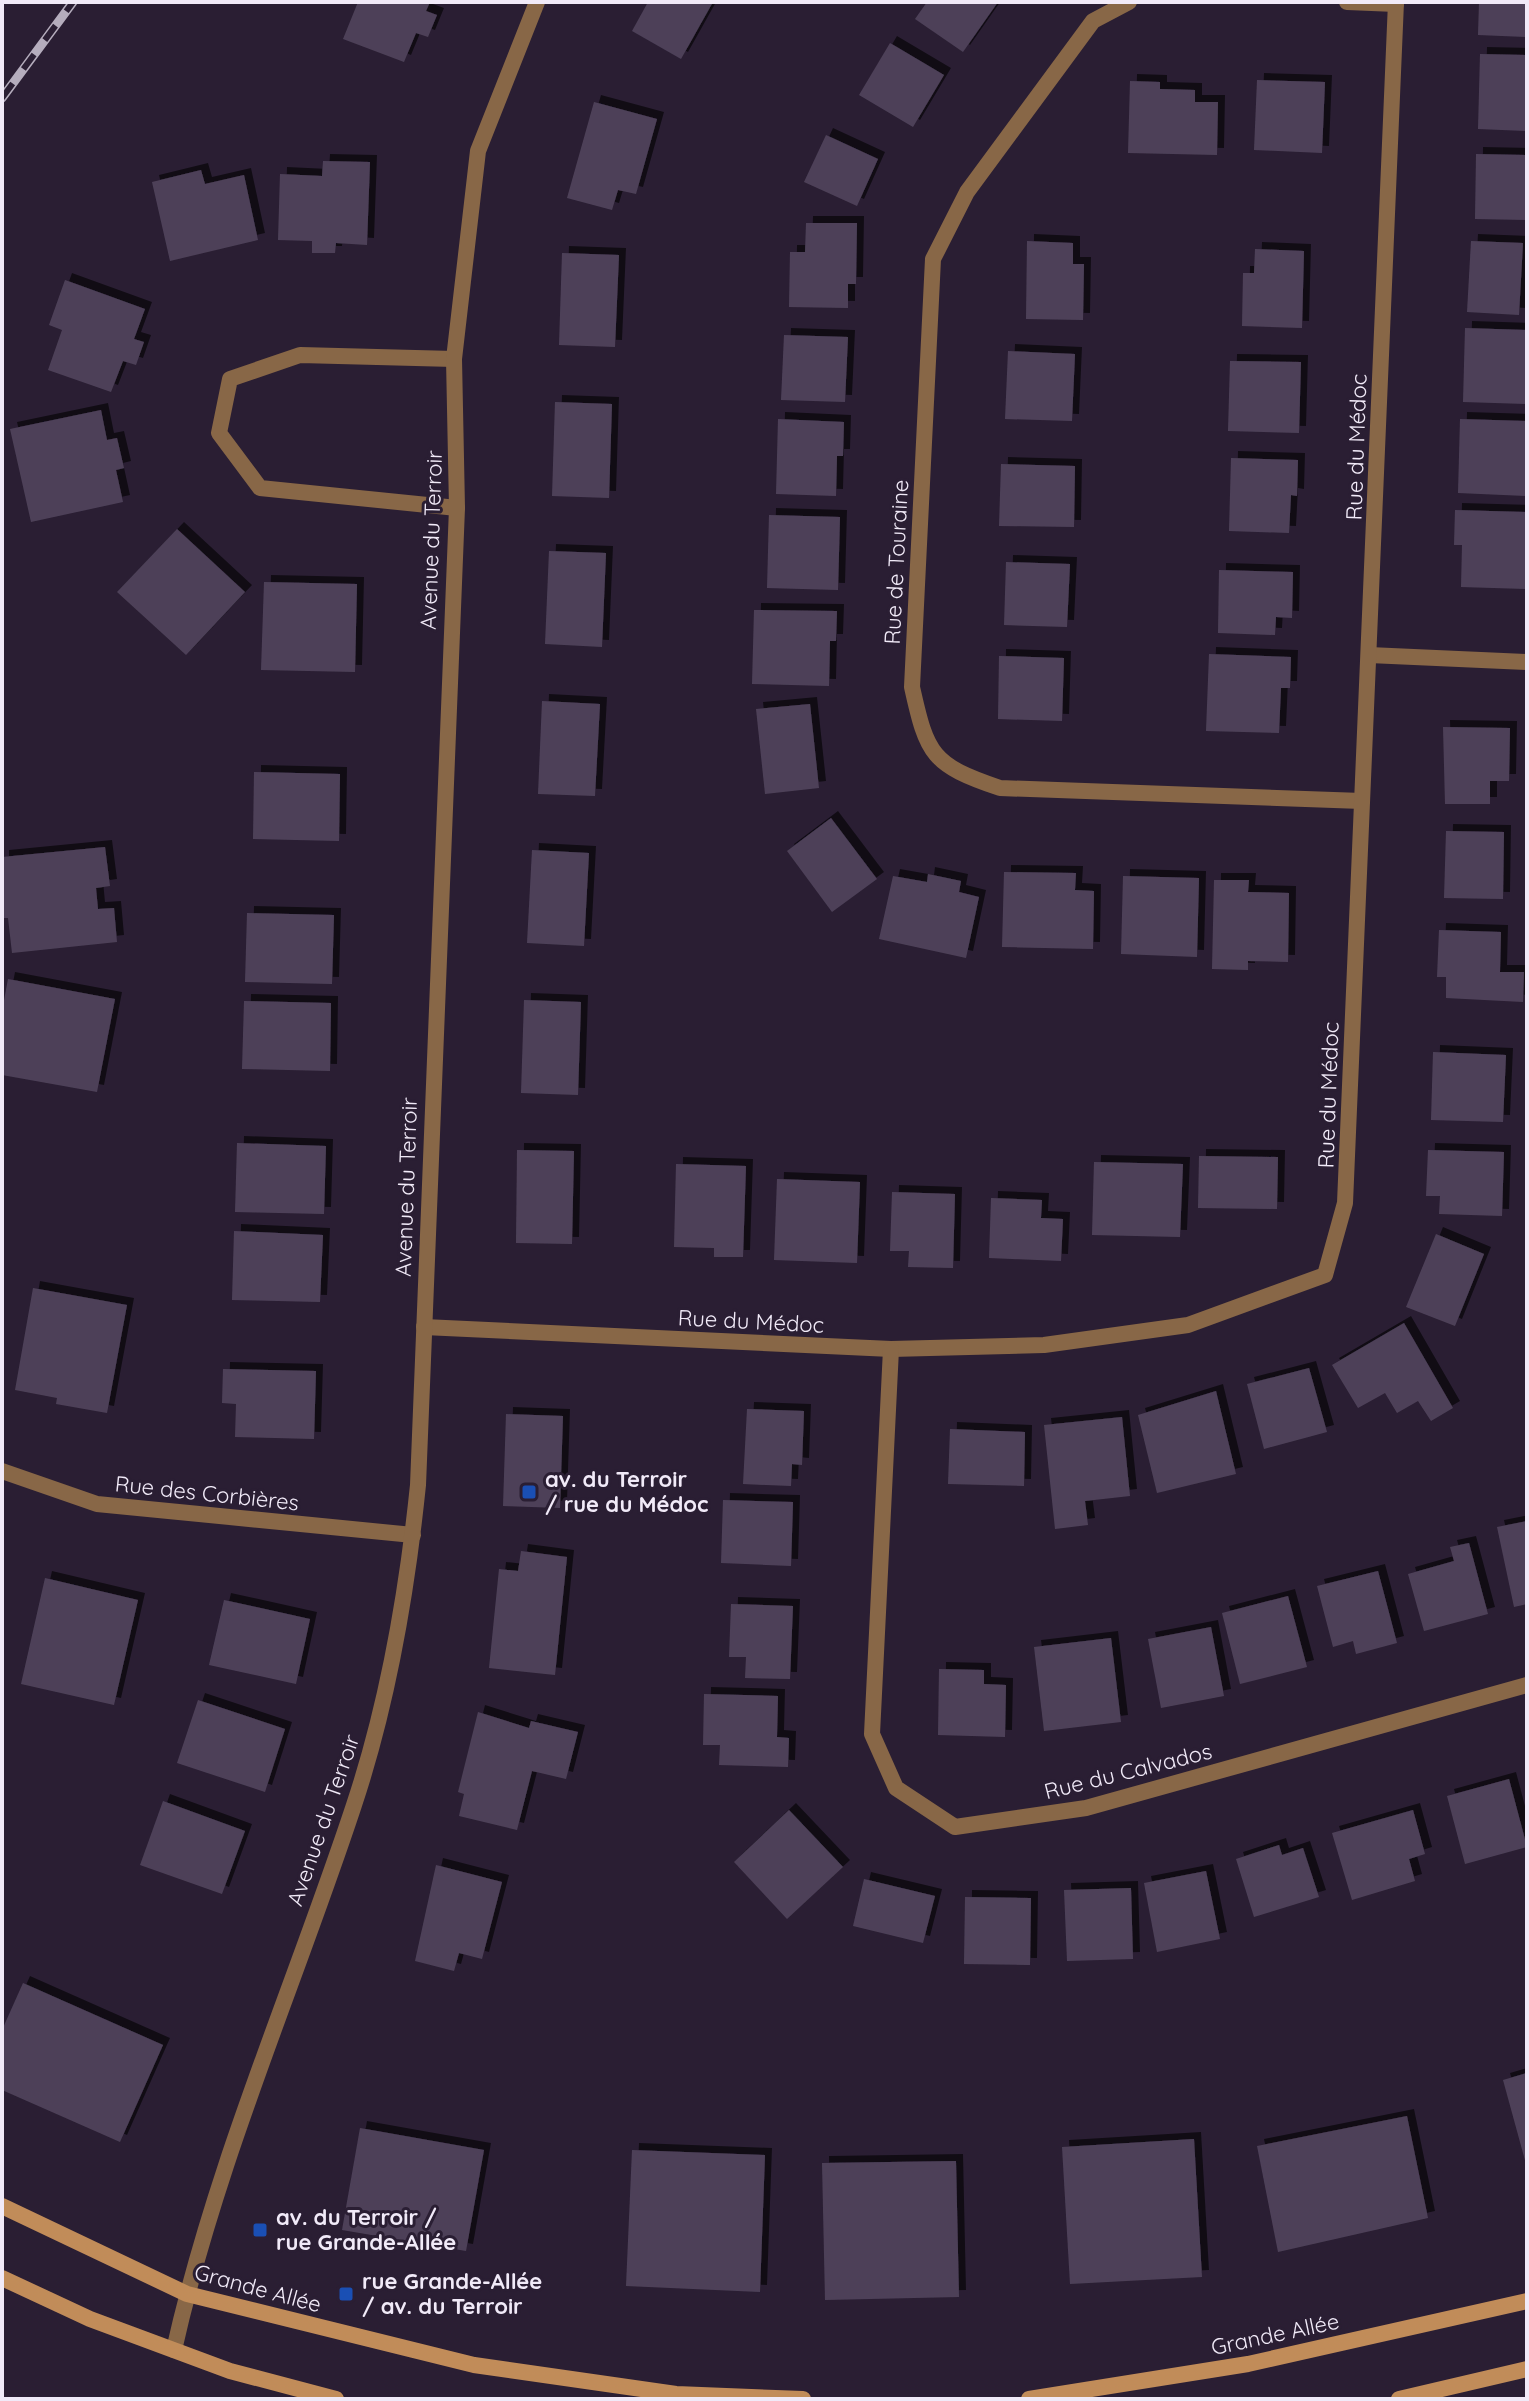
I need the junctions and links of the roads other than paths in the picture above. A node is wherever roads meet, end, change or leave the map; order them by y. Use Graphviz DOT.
graph roads {
  1 [pos="537,2"];
  2 [pos="1129,2"];
  3 [pos="1347,2"];
  4 [pos="1396,3"];
  5 [pos="454,359"];
  6 [pos="457,508"];
  7 [pos="1369,655"];
  8 [pos="1527,662"];
  9 [pos="1362,801"];
  10 [pos="424,1327"];
  11 [pos="891,1349"];
  12 [pos="2,1471"];
  13 [pos="413,1535"];
  14 [pos="1527,1685"];
  15 [pos="2,2206"];
  16 [pos="2,2278"];
  17 [pos="187,2294"];
  18 [pos="1527,2301"];
  19 [pos="174,2350"];
  20 [pos="1527,2369"];
  21 [pos="336,2399"];
  22 [pos="803,2399"];
  23 [pos="1029,2399"];
  24 [pos="1399,2399"];
  1 -- 5 [label="street, Avenue du Terroir"];
  2 -- 9 [label="street, Rue de Touraine"];
  3 -- 4 [label="street"];
  4 -- 7 [label="street, Rue du Médoc"];
  5 -- 6 [label="street, Avenue du Terroir"];
  5 -- 6 [label="street"];
  6 -- 10 [label="street, Avenue du Terroir"];
  7 -- 8 [label="street"];
  7 -- 9 [label="street, Rue du Médoc"];
  9 -- 11 [label="street, Rue du Médoc"];
  10 -- 11 [label="street, Rue du Médoc"];
  10 -- 13 [label="street, Avenue du Terroir"];
  11 -- 14 [label="street, Rue du Calvados"];
  12 -- 13 [label="street, Rue des Corbières"];
  13 -- 17 [label="street, Avenue du Terroir"];
  15 -- 17 [label="street, Grande Allée"];
  16 -- 19 [label="street"];
  17 -- 19 [label="street, Avenue du Terroir"];
  17 -- 22 [label="street, Grande Allée"];
  18 -- 23 [label="street, Grande Allée"];
  19 -- 21 [label="street"];
  20 -- 24 [label="street"];
}
